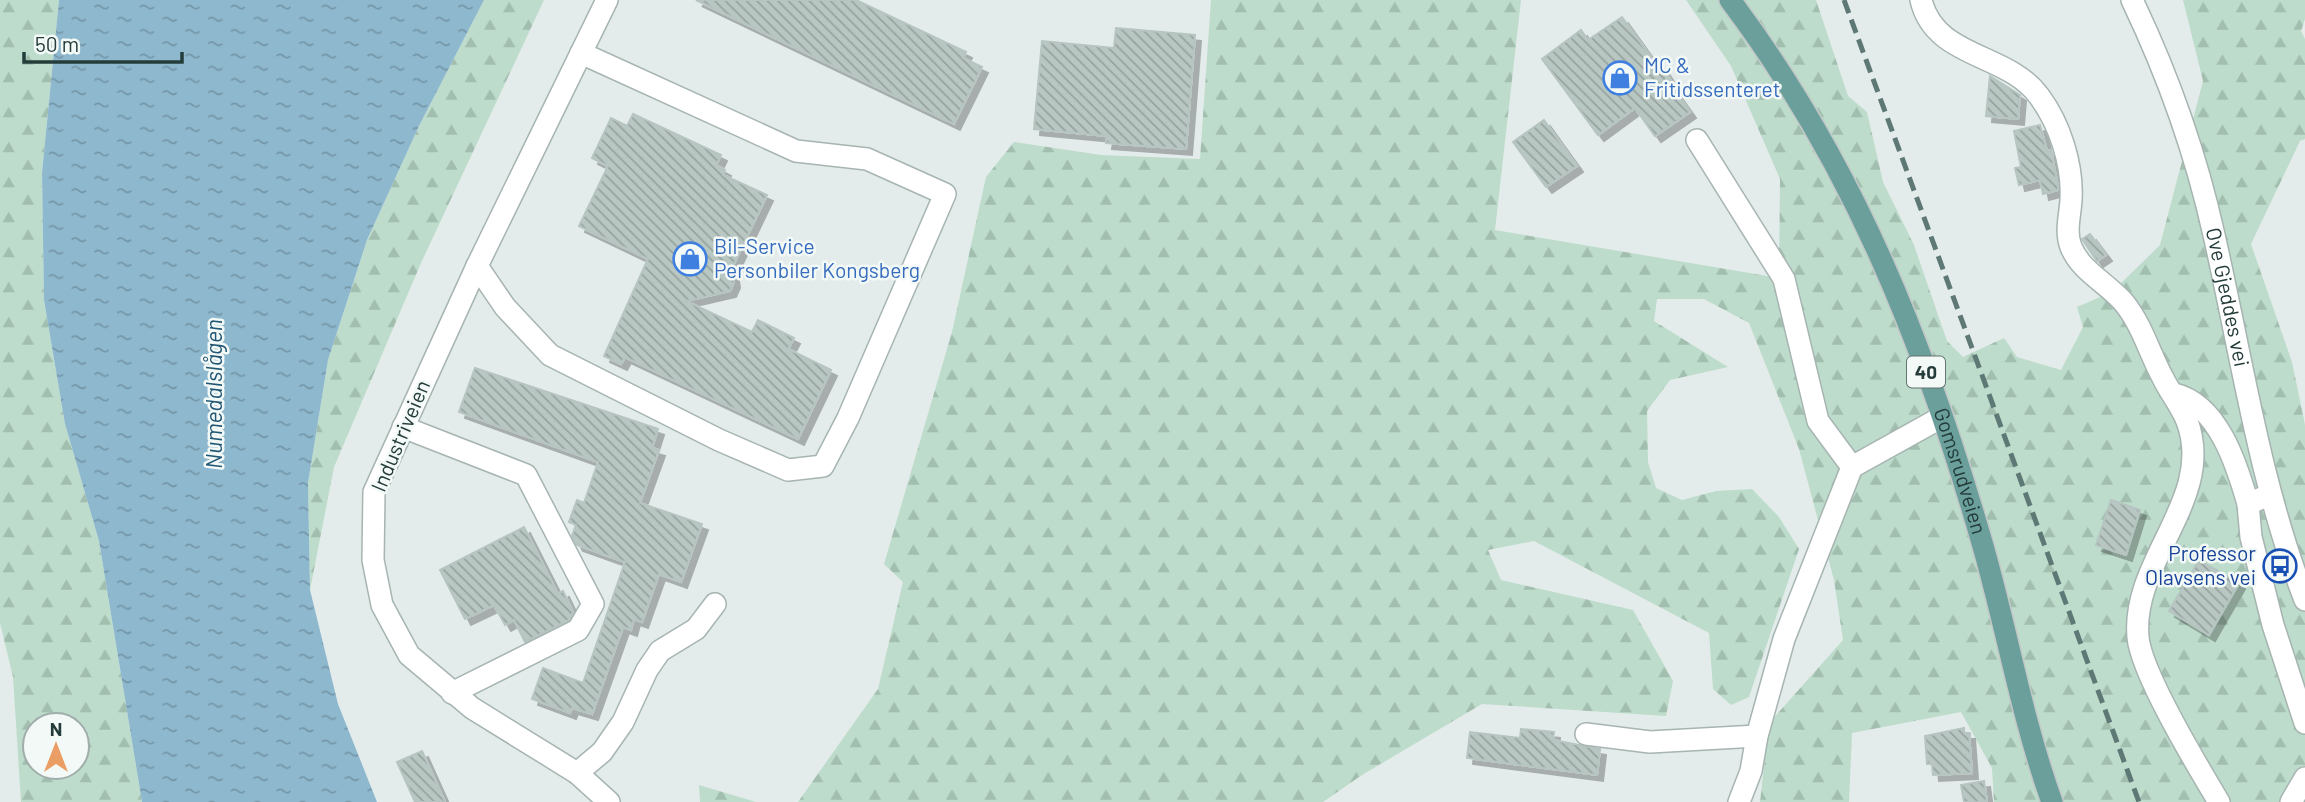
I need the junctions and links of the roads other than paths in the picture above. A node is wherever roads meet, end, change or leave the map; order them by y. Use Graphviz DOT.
graph roads {
  1 [pos="607,0"];
  2 [pos="1730,0"];
  3 [pos="1921,0"];
  4 [pos="2132,0"];
  5 [pos="581,53"];
  6 [pos="1697,140"];
  7 [pos="477,265"];
  8 [pos="2174,394"];
  9 [pos="1942,417"];
  10 [pos="402,427"];
  11 [pos="1852,467"];
  12 [pos="2269,495"];
  13 [pos="2248,504"];
  14 [pos="2305,600"];
  15 [pos="715,604"];
  16 [pos="452,693"];
  17 [pos="2305,723"];
  18 [pos="1587,734"];
  19 [pos="1757,736"];
  20 [pos="577,773"];
  21 [pos="2305,778"];
  22 [pos="609,802"];
  23 [pos="1739,802"];
  24 [pos="2050,802"];
  25 [pos="2219,802"];
  26 [pos="2291,802"];
  1 -- 5 [label="street, Industriveien"];
  2 -- 9 [label="main road, Gomsrudveien / 40"];
  3 -- 8 [label="street"];
  4 -- 12 [label="street, Ove Gjeddes vei"];
  5 -- 7 [label="street, Industriveien"];
  5 -- 7 [label="street"];
  6 -- 11 [label="street"];
  7 -- 10 [label="street, Industriveien"];
  8 -- 13 [label="street"];
  8 -- 25 [label="street"];
  9 -- 11 [label="street"];
  9 -- 24 [label="main road, Gomsrudveien / 40"];
  10 -- 16 [label="street, Industriveien"];
  10 -- 16 [label="street"];
  11 -- 19 [label="street"];
  12 -- 13 [label="street"];
  12 -- 14 [label="street, Ove Gjeddes vei"];
  13 -- 17 [label="street"];
  15 -- 20 [label="street"];
  16 -- 20 [label="street, Industriveien"];
  18 -- 19 [label="street"];
  19 -- 23 [label="street"];
  20 -- 22 [label="street, Industriveien"];
  21 -- 26 [label="street"];
}
